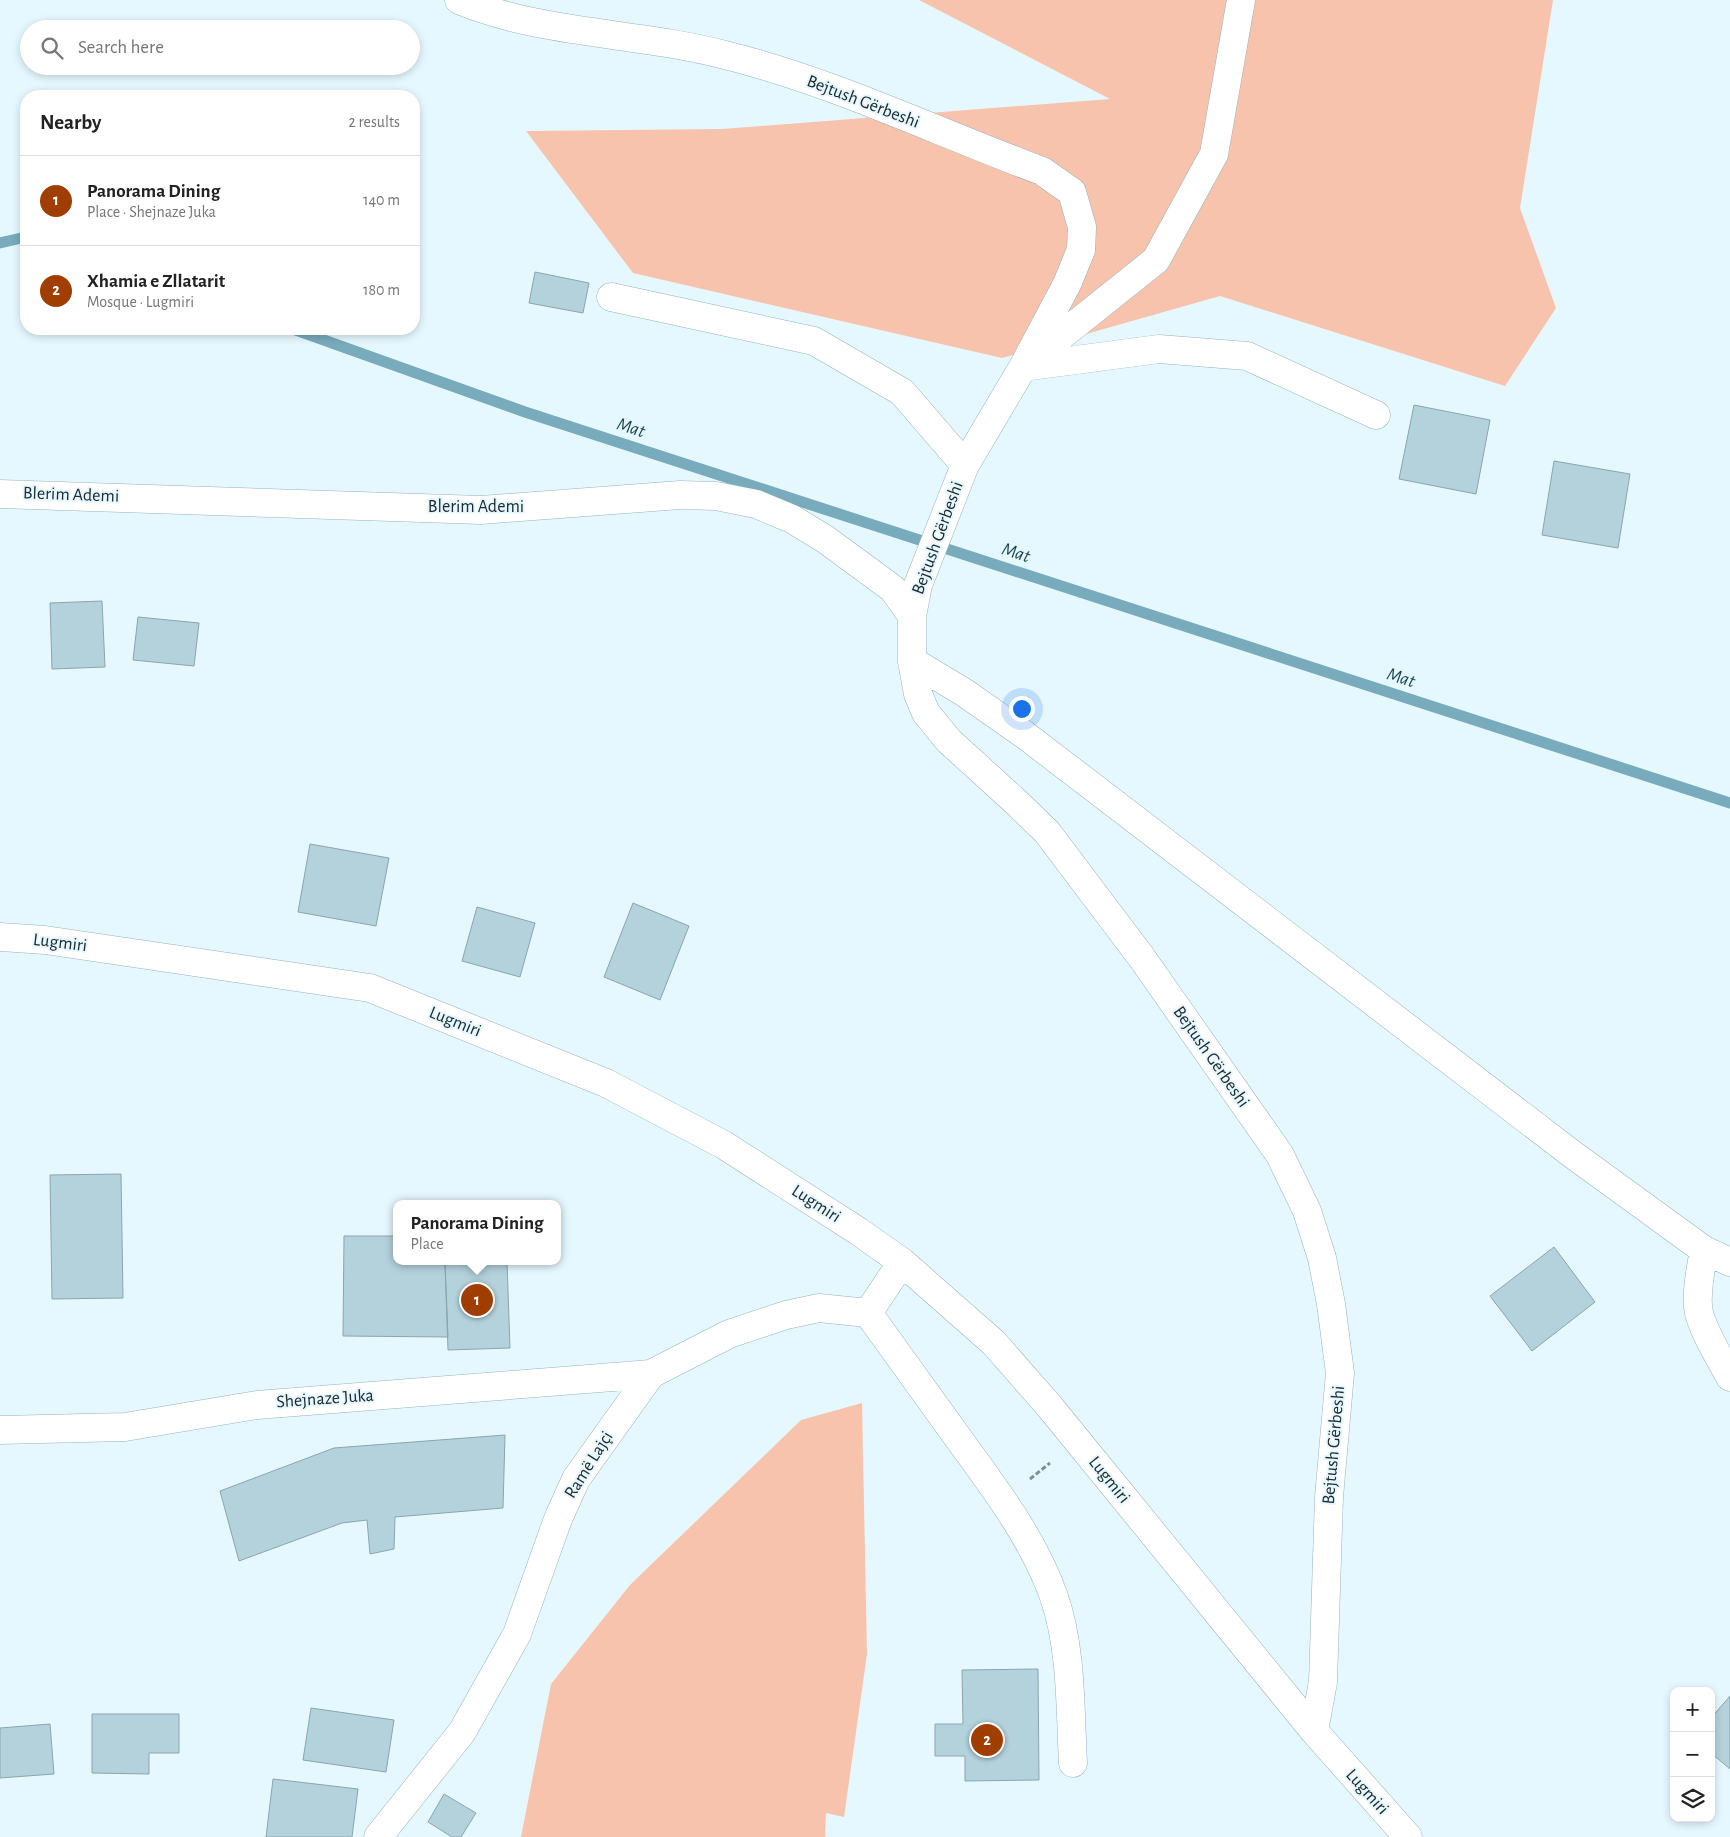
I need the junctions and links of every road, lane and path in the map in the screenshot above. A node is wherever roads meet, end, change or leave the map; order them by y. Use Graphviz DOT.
graph roads {
  1 [pos="459,0"];
  2 [pos="1241,0"];
  3 [pos="611,297"];
  4 [pos="1023,367"];
  5 [pos="1376,415"];
  6 [pos="965,465"];
  7 [pos="0,494"];
  8 [pos="912,616"];
  9 [pos="912,661"];
  10 [pos="0,937"];
  11 [pos="1704,1250"];
  12 [pos="902,1262"];
  13 [pos="1730,1262"];
  14 [pos="868,1312"];
  15 [pos="651,1374"];
  16 [pos="1730,1377"];
  17 [pos="0,1430"];
  18 [pos="1082,1447"];
  19 [pos="1006,1504"];
  20 [pos="1314,1731"];
  21 [pos="1073,1763"];
  22 [pos="378,1837"];
  23 [pos="1408,1837"];
  1 -- 4 [label="street, Bejtush Gërbeshi"];
  2 -- 4 [label="street"];
  3 -- 6 [label="street, Bejtush Gërbeshi"];
  4 -- 5 [label="street"];
  4 -- 6 [label="street, Bejtush Gërbeshi"];
  6 -- 8 [label="street, Bejtush Gërbeshi"];
  7 -- 8 [label="street, Blerim Ademi"];
  8 -- 9 [label="street, Bejtush Gërbeshi"];
  9 -- 11 [label="street"];
  9 -- 20 [label="street, Bejtush Gërbeshi"];
  10 -- 12 [label="street, Lugmiri"];
  11 -- 13 [label="street"];
  11 -- 16 [label="street"];
  12 -- 14 [label="street"];
  12 -- 18 [label="street, Lugmiri"];
  14 -- 15 [label="street, Ramë Lajçi"];
  14 -- 19 [label="street"];
  15 -- 17 [label="street, Shejnaze Juka"];
  15 -- 22 [label="street, Ramë Lajçi"];
  18 -- 19 [label="path"];
  18 -- 20 [label="street, Lugmiri"];
  19 -- 21 [label="street"];
  20 -- 23 [label="street, Lugmiri"];
}
